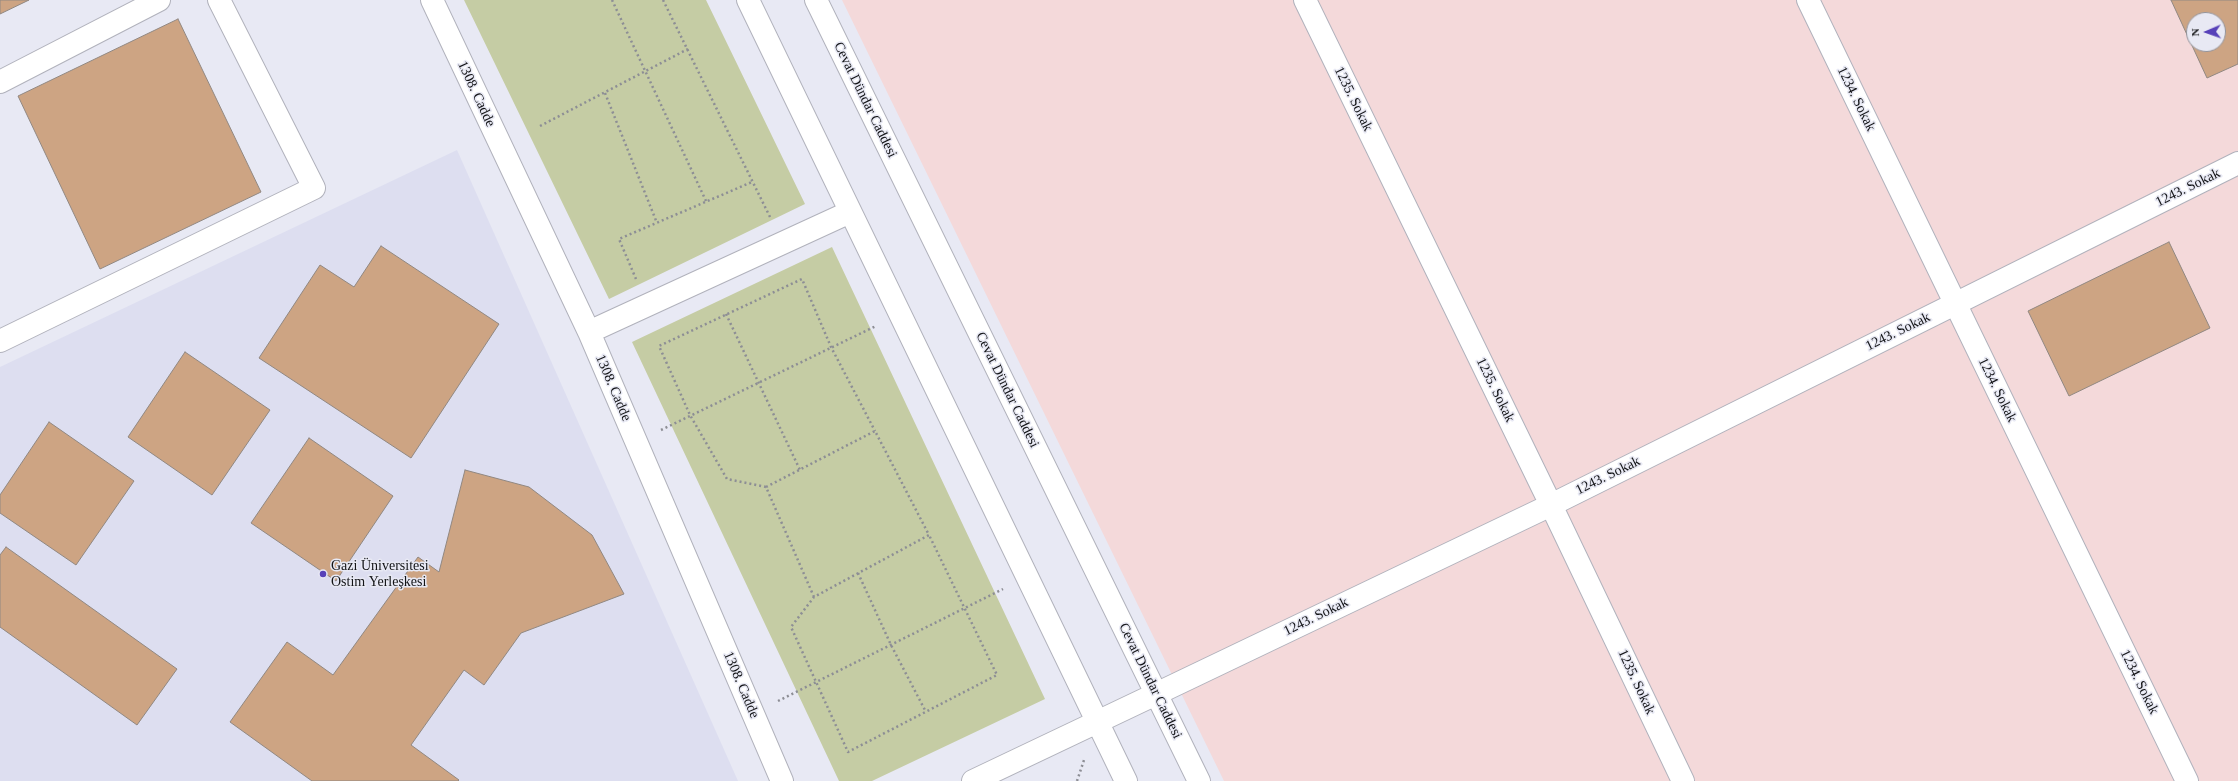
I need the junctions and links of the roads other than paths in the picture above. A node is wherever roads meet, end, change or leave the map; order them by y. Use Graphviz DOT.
graph roads {
  1 [pos="159,0"];
  2 [pos="219,0"];
  3 [pos="432,0"];
  4 [pos="748,0"];
  5 [pos="816,0"];
  6 [pos="1305,0"];
  7 [pos="1808,0"];
  8 [pos="0,82"];
  9 [pos="2238,163"];
  10 [pos="850,212"];
  11 [pos="1955,304"];
  12 [pos="589,332"];
  13 [pos="0,341"];
  14 [pos="1551,505"];
  15 [pos="1156,694"];
  16 [pos="1097,722"];
  17 [pos="782,781"];
  18 [pos="973,781"];
  19 [pos="1126,781"];
  20 [pos="1198,781"];
  21 [pos="1683,781"];
  22 [pos="2187,781"];
  1 -- 8 [label="street"];
  2 -- 13 [label="street"];
  3 -- 12 [label="street, 1308. Cadde"];
  4 -- 10 [label="street"];
  5 -- 15 [label="street, Cevat Dündar Caddesi"];
  6 -- 14 [label="street, 1235. Sokak"];
  7 -- 11 [label="street, 1234. Sokak"];
  9 -- 11 [label="street, 1243. Sokak"];
  10 -- 12 [label="street"];
  10 -- 16 [label="street"];
  11 -- 14 [label="street, 1243. Sokak"];
  11 -- 22 [label="street, 1234. Sokak"];
  12 -- 17 [label="street, 1308. Cadde"];
  14 -- 15 [label="street, 1243. Sokak"];
  14 -- 21 [label="street, 1235. Sokak"];
  15 -- 16 [label="street, 1243. Sokak"];
  15 -- 20 [label="street, Cevat Dündar Caddesi"];
  16 -- 18 [label="street, 1243. Sokak"];
  16 -- 19 [label="street"];
}
